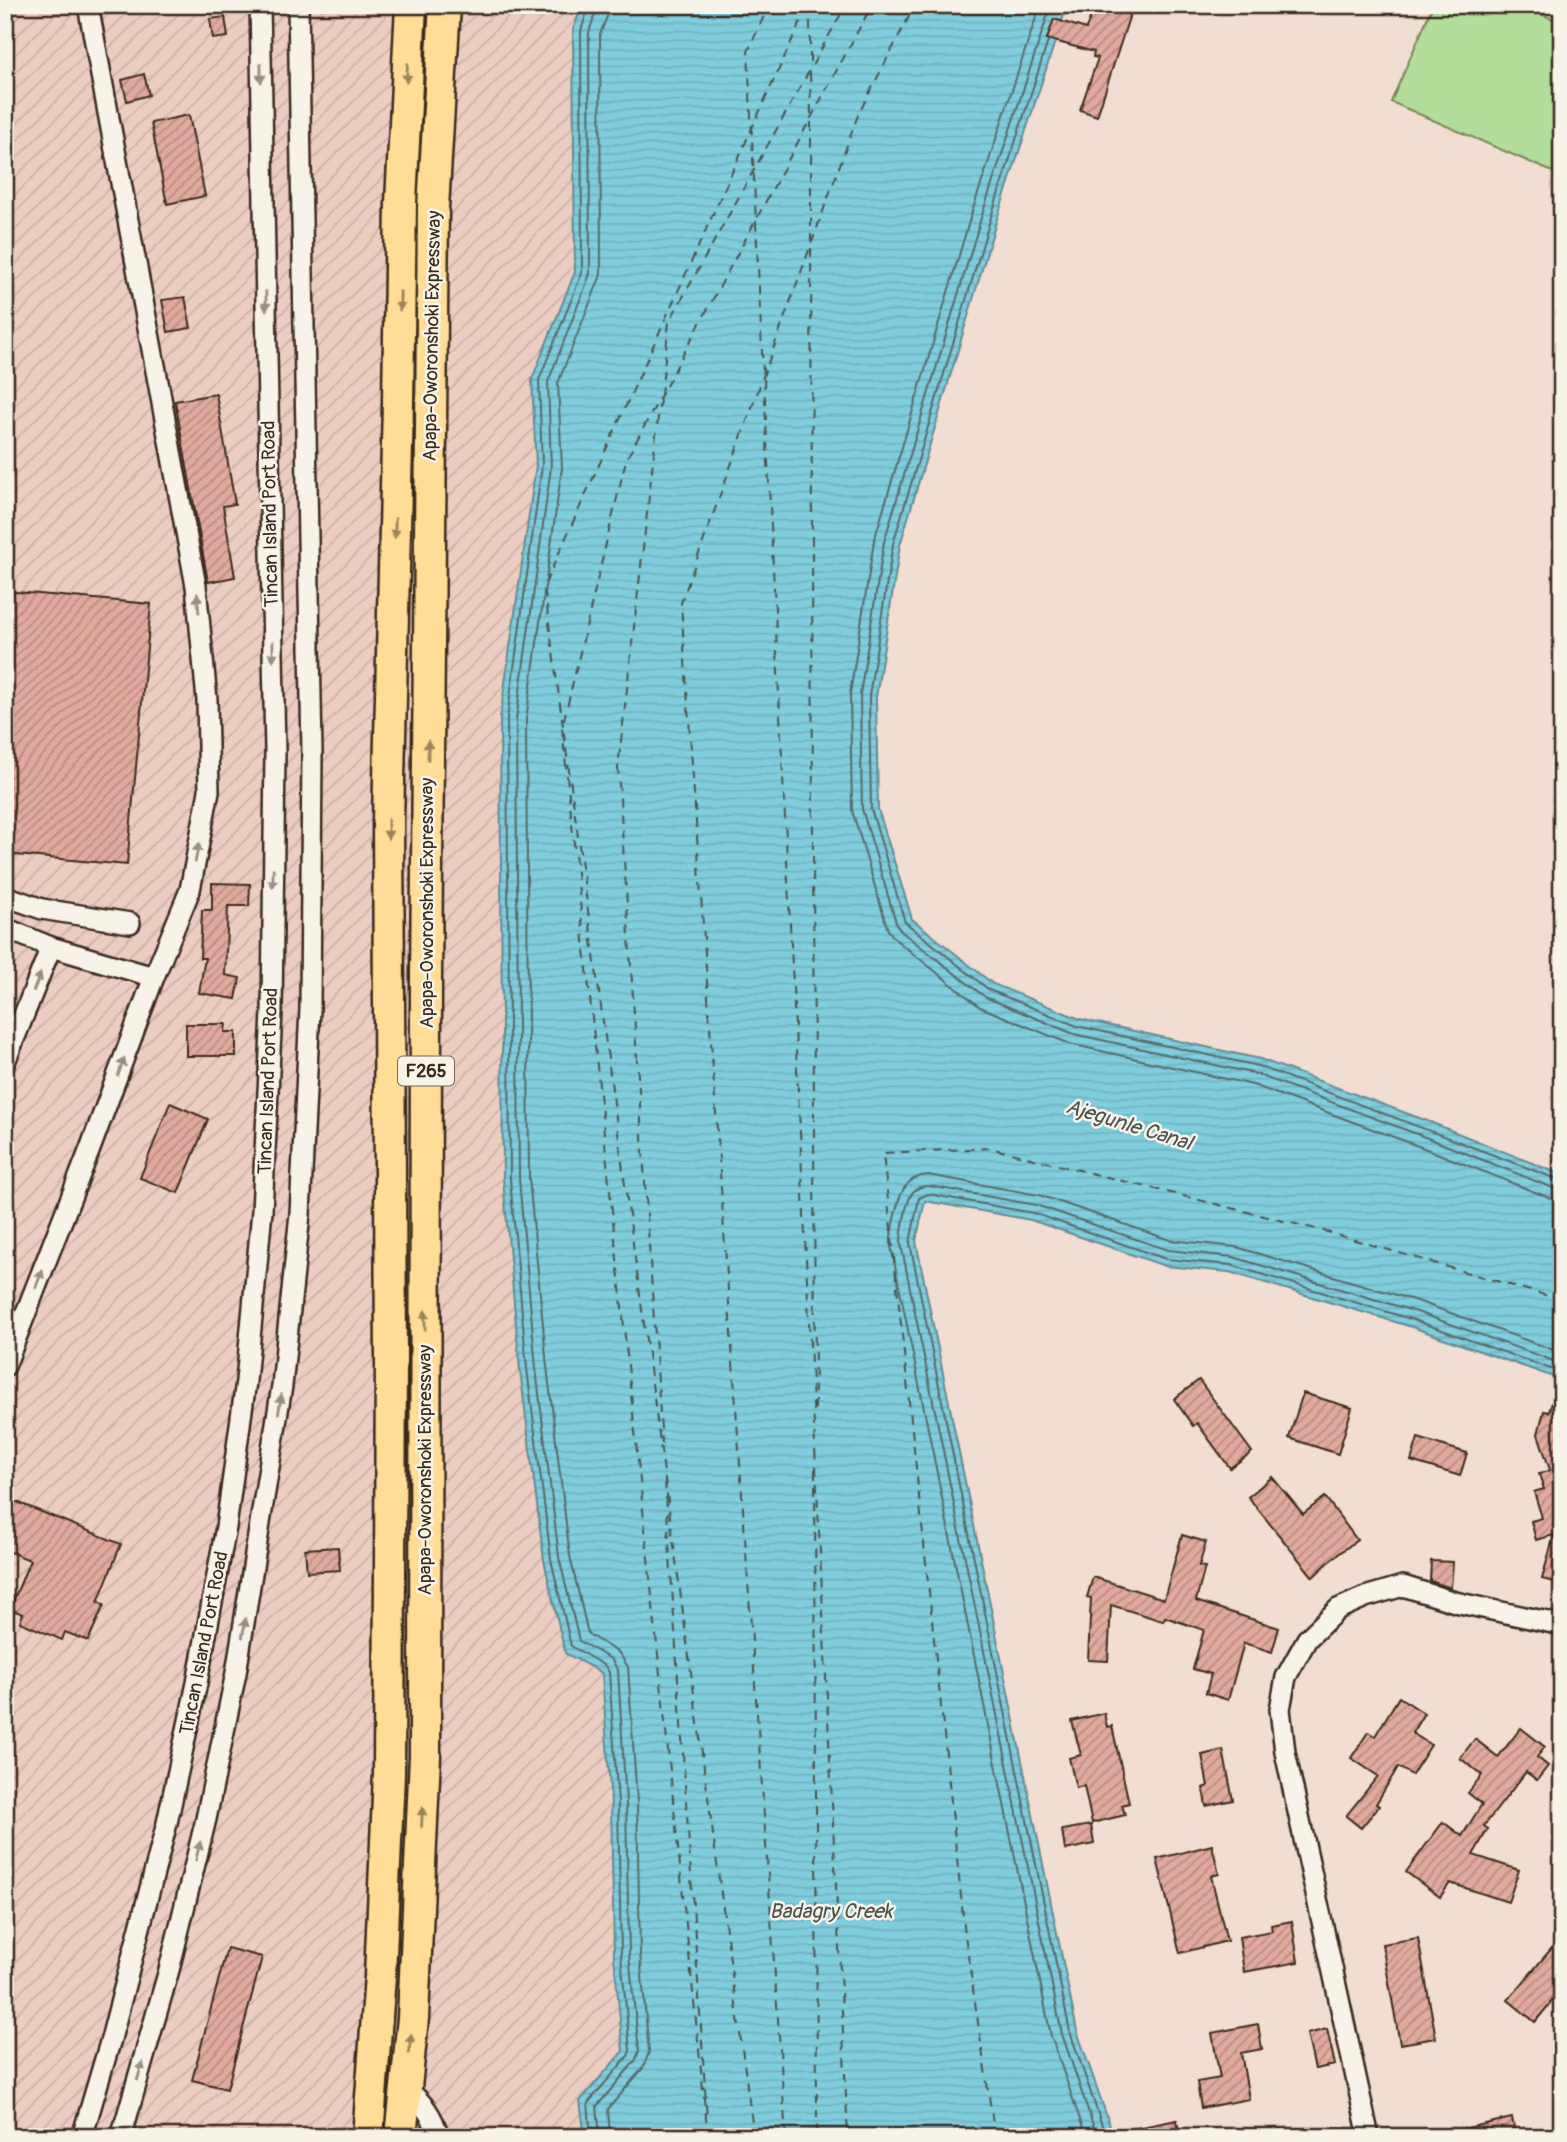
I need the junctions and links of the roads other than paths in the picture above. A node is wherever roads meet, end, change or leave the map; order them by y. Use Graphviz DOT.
graph roads {
  1 [pos="88,5"];
  2 [pos="260,5"];
  3 [pos="298,5"];
  4 [pos="411,5"];
  5 [pos="445,5"];
  6 [pos="5,896"];
  7 [pos="130,923"];
  8 [pos="5,928"];
  9 [pos="51,947"];
  10 [pos="154,977"];
  11 [pos="5,1062"];
  12 [pos="5,1366"];
  13 [pos="1562,1625"];
  14 [pos="405,2088"];
  15 [pos="82,2137"];
  16 [pos="121,2137"];
  17 [pos="368,2137"];
  18 [pos="401,2137"];
  19 [pos="439,2137"];
  20 [pos="1369,2137"];
  10 -- 1 [label="street, one-way"];
  2 -- 15 [label="street, Tincan Island Port Road, one-way"];
  16 -- 3 [label="street, Tincan Island Port Road, one-way"];
  4 -- 17 [label="highway, Apapa-Oworonshoki Expressway / F265, one-way"];
  14 -- 5 [label="highway, Apapa-Oworonshoki Expressway / F265, one-way"];
  6 -- 7 [label="street"];
  8 -- 9 [label="street"];
  9 -- 10 [label="street"];
  11 -- 9 [label="street, one-way"];
  12 -- 10 [label="street, one-way"];
  13 -- 20 [label="street"];
  14 -- 18 [label="highway, Apapa-Oworonshoki Expressway / F265"];
  14 -- 19 [label="street"];
}
